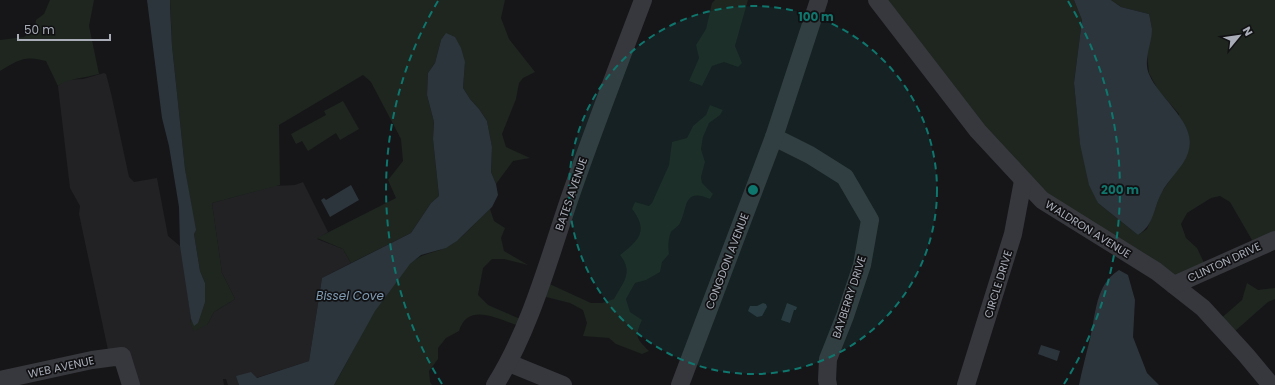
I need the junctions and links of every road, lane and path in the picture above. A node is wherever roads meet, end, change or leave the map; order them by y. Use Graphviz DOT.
graph roads {
  1 [pos="642,0"];
  2 [pos="819,0"];
  3 [pos="877,0"];
  4 [pos="774,137"];
  5 [pos="1023,180"];
  6 [pos="1275,240"];
  7 [pos="1174,285"];
  8 [pos="509,363"];
  9 [pos="0,380"];
  10 [pos="131,385"];
  11 [pos="495,385"];
  12 [pos="563,385"];
  13 [pos="680,385"];
  14 [pos="828,385"];
  15 [pos="966,385"];
  16 [pos="1271,385"];
  1 -- 8 [label="street, BATES AVENUE"];
  2 -- 4 [label="street, CONGDON AVENUE"];
  3 -- 5 [label="street, WALDRON AVENUE"];
  4 -- 13 [label="street, CONGDON AVENUE"];
  4 -- 14 [label="street, BAYBERRY DRIVE"];
  5 -- 7 [label="street, WALDRON AVENUE"];
  5 -- 15 [label="street, CIRCLE DRIVE"];
  6 -- 7 [label="street, CLINTON DRIVE"];
  7 -- 16 [label="street, WALDRON AVENUE"];
  8 -- 11 [label="street, BATES AVENUE"];
  8 -- 12 [label="street"];
  9 -- 10 [label="street, WEB AVENUE"];
}
